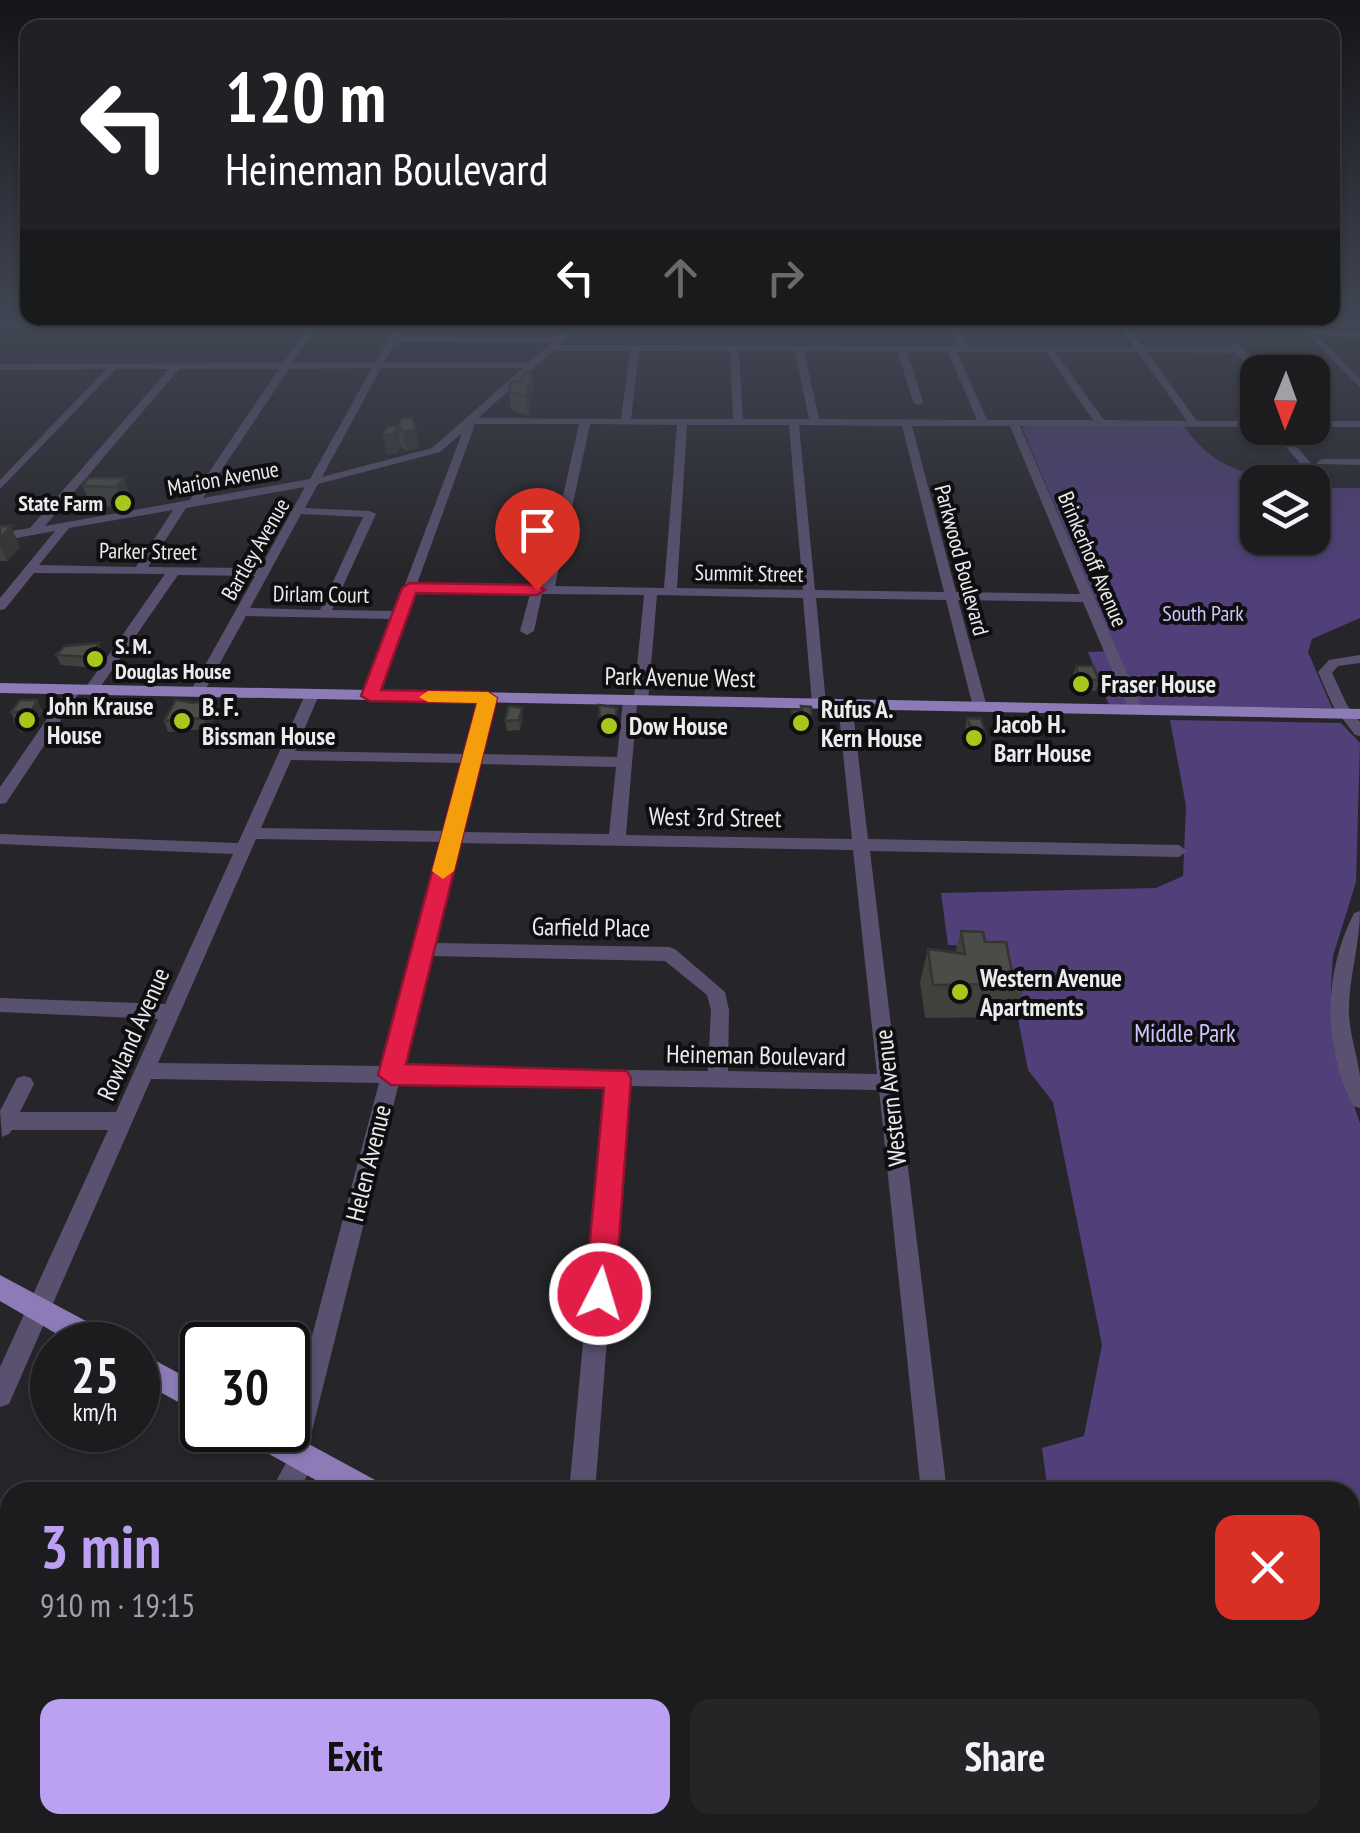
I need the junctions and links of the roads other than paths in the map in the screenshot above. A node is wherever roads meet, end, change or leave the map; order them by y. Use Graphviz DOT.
graph roads {
  1 [pos="75,407"];
  2 [pos="142,407"];
  3 [pos="257,407"];
  4 [pos="356,407"];
  5 [pos="487,407"];
  6 [pos="628,407"];
  7 [pos="737,407"];
  8 [pos="811,407"];
  9 [pos="978,407"];
  10 [pos="1087,407"];
  11 [pos="1181,407"];
  12 [pos="472,421"];
  13 [pos="585,422"];
  14 [pos="626,422"];
  15 [pos="682,422"];
  16 [pos="738,423"];
  17 [pos="789,423"];
  18 [pos="815,423"];
  19 [pos="901,423"];
  20 [pos="984,424"];
  21 [pos="1014,424"];
  22 [pos="1101,424"];
  23 [pos="1194,424"];
  24 [pos="1240,424"];
  25 [pos="1330,424"];
  26 [pos="1360,424"];
  27 [pos="446,444"];
  28 [pos="1290,445"];
  29 [pos="464,447"];
  30 [pos="1322,462"];
  31 [pos="1360,462"];
  32 [pos="1307,465"];
  33 [pos="314,482"];
  34 [pos="0,486"];
  35 [pos="188,504"];
  36 [pos="300,511"];
  37 [pos="66,525"];
  38 [pos="34,530"];
  39 [pos="0,536"];
  40 [pos="30,569"];
  41 [pos="138,570"];
  42 [pos="174,571"];
  43 [pos="265,572"];
  44 [pos="410,588"];
  45 [pos="542,590"];
  46 [pos="651,591"];
  47 [pos="670,592"];
  48 [pos="803,594"];
  49 [pos="945,596"];
  50 [pos="1088,598"];
  51 [pos="0,606"];
  52 [pos="242,612"];
  53 [pos="324,614"];
  54 [pos="400,615"];
  55 [pos="527,631"];
  56 [pos="1360,659"];
  57 [pos="0,688"];
  58 [pos="83,690"];
  59 [pos="198,692"];
  60 [pos="312,694"];
  61 [pos="370,696"];
  62 [pos="488,698"];
  63 [pos="635,701"];
  64 [pos="813,704"];
  65 [pos="845,704"];
  66 [pos="973,707"];
  67 [pos="1136,710"];
  68 [pos="1354,714"];
  69 [pos="1360,732"];
  70 [pos="285,754"];
  71 [pos="472,759"];
  72 [pos="623,762"];
  73 [pos="0,799"];
  74 [pos="452,837"];
  75 [pos="0,839"];
  76 [pos="617,840"];
  77 [pos="246,841"];
  78 [pos="861,844"];
  79 [pos="1179,850"];
  80 [pos="1360,917"];
  81 [pos="423,950"];
  82 [pos="1353,950"];
  83 [pos="0,1005"];
  84 [pos="169,1012"];
  85 [pos="144,1071"];
  86 [pos="391,1075"];
  87 [pos="618,1078"];
  88 [pos="718,1079"];
  89 [pos="888,1082"];
  90 [pos="24,1084"];
  91 [pos="1360,1100"];
  92 [pos="122,1120"];
  93 [pos="3,1127"];
  94 [pos="0,1288"];
  95 [pos="36,1308"];
  96 [pos="61,1322"];
  97 [pos="0,1395"];
  98 [pos="292,1452"];
  99 [pos="299,1456"];
  100 [pos="287,1482"];
  101 [pos="347,1482"];
  102 [pos="583,1482"];
  103 [pos="933,1482"];
  1 -- 34 [label="street"];
  2 -- 38 [label="street"];
  3 -- 35 [label="street"];
  4 -- 33 [label="street, Bartley Avenue"];
  5 -- 12 [label="street, Marion Avenue"];
  6 -- 14 [label="street"];
  7 -- 16 [label="street"];
  8 -- 18 [label="street"];
  9 -- 20 [label="street"];
  10 -- 22 [label="street"];
  11 -- 23 [label="street"];
  12 -- 13 [label="street"];
  12 -- 27 [label="street, Marion Avenue"];
  12 -- 29 [label="street"];
  13 -- 14 [label="street"];
  13 -- 45 [label="street"];
  14 -- 15 [label="street"];
  15 -- 16 [label="street"];
  15 -- 47 [label="street"];
  16 -- 17 [label="street"];
  17 -- 18 [label="street"];
  17 -- 48 [label="street"];
  18 -- 19 [label="street"];
  19 -- 20 [label="street"];
  19 -- 49 [label="street, Parkwood Boulevard"];
  20 -- 21 [label="street"];
  21 -- 22 [label="street"];
  21 -- 50 [label="street, Brinkerhoff Avenue"];
  22 -- 23 [label="street"];
  23 -- 24 [label="street"];
  25 -- 26 [label="street"];
  27 -- 29 [label="street"];
  27 -- 33 [label="street, Marion Avenue"];
  28 -- 32 [label="street"];
  29 -- 44 [label="street"];
  30 -- 31 [label="street"];
  33 -- 35 [label="street, Marion Avenue"];
  33 -- 36 [label="street, Bartley Avenue"];
  35 -- 37 [label="street, Marion Avenue"];
  35 -- 41 [label="street"];
  36 -- 43 [label="street, Bartley Avenue"];
  36 -- 53 [label="street"];
  37 -- 38 [label="street, Marion Avenue"];
  37 -- 40 [label="street"];
  38 -- 39 [label="street, Marion Avenue"];
  40 -- 41 [label="street, Parker Street"];
  40 -- 51 [label="street"];
  41 -- 42 [label="street, Parker Street"];
  42 -- 43 [label="street, Parker Street"];
  42 -- 58 [label="street"];
  43 -- 52 [label="street, Bartley Avenue"];
  44 -- 45 [label="street, Summit Street"];
  44 -- 54 [label="street"];
  45 -- 46 [label="street, Summit Street"];
  45 -- 55 [label="street"];
  46 -- 47 [label="street, Summit Street"];
  46 -- 63 [label="street"];
  47 -- 48 [label="street, Summit Street"];
  48 -- 49 [label="street, Summit Street"];
  48 -- 64 [label="street"];
  49 -- 50 [label="street, Summit Street"];
  49 -- 66 [label="street, Parkwood Boulevard"];
  50 -- 67 [label="street, Brinkerhoff Avenue"];
  52 -- 53 [label="street, Dirlam Court"];
  52 -- 59 [label="street, Bartley Avenue"];
  53 -- 54 [label="street, Dirlam Court"];
  54 -- 61 [label="street"];
  56 -- 68 [label="street"];
  57 -- 58 [label="main road, Park Avenue West"];
  58 -- 59 [label="main road, Park Avenue West"];
  58 -- 73 [label="street"];
  59 -- 60 [label="main road, Park Avenue West"];
  60 -- 61 [label="main road, Park Avenue West"];
  60 -- 70 [label="street, Rowland Avenue"];
  61 -- 62 [label="main road, Park Avenue West"];
  62 -- 63 [label="main road, Park Avenue West"];
  62 -- 71 [label="street, Helen Avenue"];
  63 -- 64 [label="main road, Park Avenue West"];
  63 -- 72 [label="street"];
  64 -- 65 [label="main road, Park Avenue West"];
  65 -- 66 [label="main road, Park Avenue West"];
  65 -- 78 [label="street, Western Avenue"];
  66 -- 67 [label="main road, Park Avenue West"];
  67 -- 68 [label="main road, Park Avenue West"];
  68 -- 69 [label="street"];
  70 -- 71 [label="street"];
  70 -- 77 [label="street, Rowland Avenue"];
  71 -- 72 [label="street"];
  71 -- 74 [label="street, Helen Avenue"];
  72 -- 76 [label="street"];
  74 -- 76 [label="street, West 3rd Street"];
  74 -- 77 [label="street, West 3rd Street"];
  74 -- 81 [label="street, Helen Avenue"];
  75 -- 77 [label="street, West 3rd Street"];
  76 -- 78 [label="street, West 3rd Street"];
  77 -- 84 [label="street, Rowland Avenue"];
  78 -- 79 [label="street, West 3rd Street"];
  78 -- 89 [label="street, Western Avenue"];
  80 -- 82 [label="street"];
  81 -- 86 [label="street, Helen Avenue"];
  81 -- 88 [label="street, Garfield Place"];
  82 -- 91 [label="street"];
  83 -- 84 [label="street"];
  84 -- 85 [label="street, Rowland Avenue"];
  85 -- 86 [label="street, Heineman Boulevard"];
  85 -- 92 [label="street, Rowland Avenue"];
  86 -- 87 [label="street, Heineman Boulevard"];
  86 -- 99 [label="street, Helen Avenue"];
  87 -- 88 [label="street, Heineman Boulevard"];
  87 -- 102 [label="street"];
  88 -- 89 [label="street, Heineman Boulevard"];
  89 -- 103 [label="street, Western Avenue"];
  90 -- 93 [label="street"];
  92 -- 93 [label="street"];
  92 -- 95 [label="street, Rowland Avenue"];
  94 -- 95 [label="main road"];
  95 -- 96 [label="main road"];
  95 -- 97 [label="street, Rowland Avenue"];
  98 -- 99 [label="main road"];
  99 -- 100 [label="street, Helen Avenue"];
  99 -- 101 [label="main road"];
}
